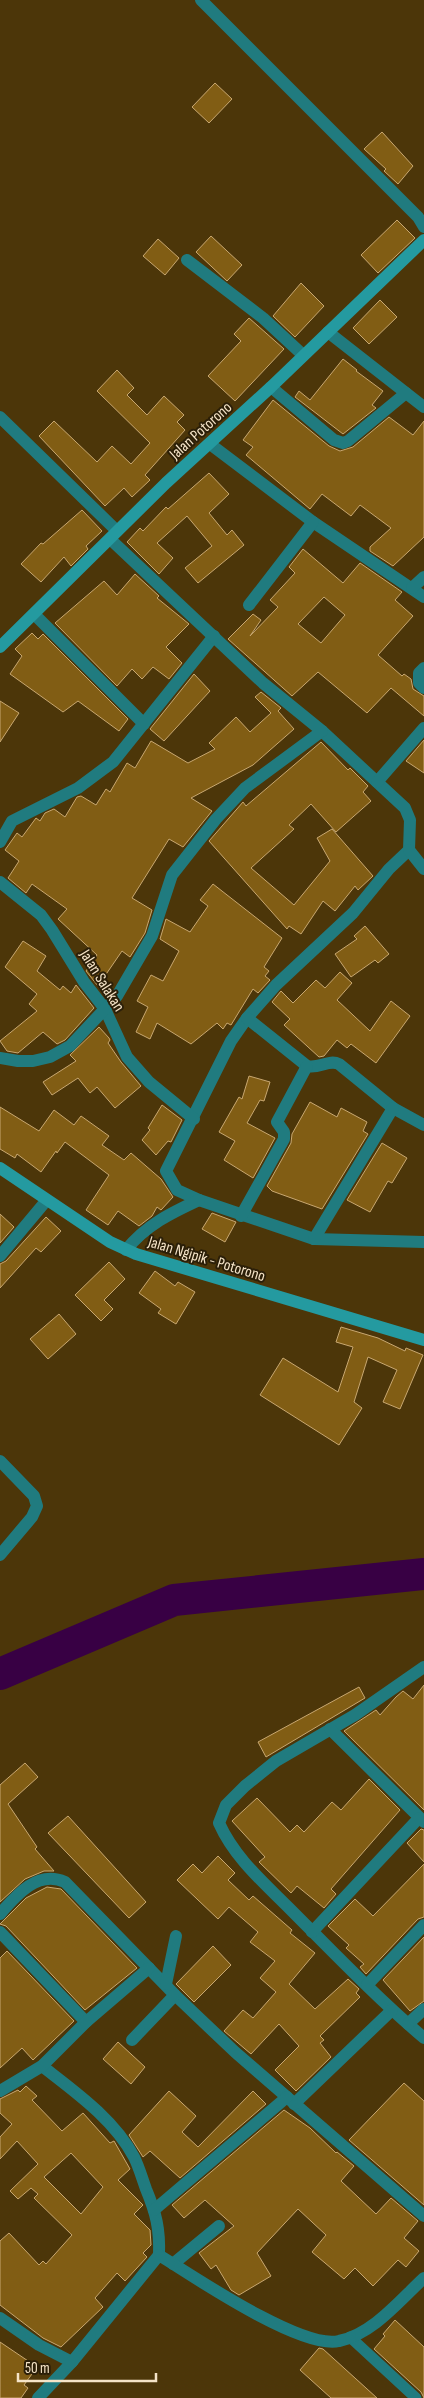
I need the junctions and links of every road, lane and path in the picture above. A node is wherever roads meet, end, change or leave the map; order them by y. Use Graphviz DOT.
graph roads {
  1 [pos="201,0"];
  2 [pos="424,227"];
  3 [pos="424,240"];
  4 [pos="187,260"];
  5 [pos="328,332"];
  6 [pos="303,355"];
  7 [pos="271,386"];
  8 [pos="406,393"];
  9 [pos="424,407"];
  10 [pos="0,417"];
  11 [pos="210,444"];
  12 [pos="313,522"];
  13 [pos="113,535"];
  14 [pos="424,577"];
  15 [pos="412,588"];
  16 [pos="424,597"];
  17 [pos="249,605"];
  18 [pos="34,615"];
  19 [pos="214,636"];
  20 [pos="0,648"];
  21 [pos="424,668"];
  22 [pos="424,688"];
  23 [pos="144,724"];
  24 [pos="424,728"];
  25 [pos="322,731"];
  26 [pos="377,782"];
  27 [pos="0,842"];
  28 [pos="409,850"];
  29 [pos="424,869"];
  30 [pos="0,882"];
  31 [pos="105,1009"];
  32 [pos="248,1018"];
  33 [pos="0,1058"];
  34 [pos="307,1066"];
  35 [pos="393,1108"];
  36 [pos="194,1119"];
  37 [pos="424,1125"];
  38 [pos="0,1168"];
  39 [pos="199,1200"];
  40 [pos="46,1201"];
  41 [pos="242,1216"];
  42 [pos="314,1239"];
  43 [pos="424,1242"];
  44 [pos="126,1250"];
  45 [pos="0,1256"];
  46 [pos="424,1340"];
  47 [pos="0,1461"];
  48 [pos="0,1554"];
  49 [pos="424,1667"];
  50 [pos="330,1729"];
  51 [pos="422,1820"];
  52 [pos="0,1914"];
  53 [pos="424,1925"];
  54 [pos="0,1932"];
  55 [pos="312,1932"];
  56 [pos="176,1936"];
  57 [pos="149,1968"];
  58 [pos="166,1984"];
  59 [pos="367,1985"];
  60 [pos="175,1995"];
  61 [pos="424,2009"];
  62 [pos="392,2010"];
  63 [pos="86,2022"];
  64 [pos="408,2024"];
  65 [pos="424,2038"];
  66 [pos="132,2040"];
  67 [pos="42,2066"];
  68 [pos="0,2091"];
  69 [pos="290,2100"];
  70 [pos="154,2210"];
  71 [pos="424,2216"];
  72 [pos="219,2226"];
  73 [pos="159,2255"];
  74 [pos="173,2264"];
  75 [pos="424,2278"];
  76 [pos="0,2318"];
  77 [pos="350,2337"];
  78 [pos="72,2362"];
  79 [pos="38,2398"];
  80 [pos="416,2398"];
  1 -- 2 [label="street"];
  3 -- 5 [label="street, Jalan Potorono"];
  4 -- 6 [label="street"];
  5 -- 6 [label="street, Jalan Potorono"];
  5 -- 8 [label="street"];
  6 -- 7 [label="street, Jalan Potorono"];
  7 -- 8 [label="street"];
  7 -- 11 [label="street, Jalan Potorono"];
  8 -- 9 [label="street"];
  10 -- 13 [label="street"];
  11 -- 12 [label="street"];
  11 -- 13 [label="street, Jalan Potorono"];
  12 -- 15 [label="street"];
  12 -- 17 [label="street"];
  13 -- 18 [label="street, Jalan Potorono"];
  13 -- 19 [label="street"];
  14 -- 15 [label="street"];
  15 -- 16 [label="street"];
  18 -- 20 [label="street, Jalan Potorono"];
  18 -- 23 [label="street"];
  19 -- 23 [label="street"];
  19 -- 25 [label="street"];
  21 -- 22 [label="street"];
  23 -- 27 [label="street"];
  24 -- 26 [label="street"];
  25 -- 26 [label="street"];
  25 -- 31 [label="street"];
  26 -- 28 [label="street"];
  28 -- 29 [label="street"];
  28 -- 32 [label="street"];
  30 -- 31 [label="street, Jalan Salakan"];
  31 -- 33 [label="street"];
  31 -- 36 [label="street, Jalan Salakan"];
  32 -- 34 [label="street"];
  32 -- 36 [label="street"];
  34 -- 35 [label="street"];
  34 -- 41 [label="street"];
  35 -- 37 [label="street"];
  35 -- 42 [label="street"];
  36 -- 39 [label="street"];
  38 -- 40 [label="street, Jalan Ngipik - Potorono"];
  39 -- 41 [label="street"];
  39 -- 44 [label="street"];
  40 -- 44 [label="street, Jalan Ngipik - Potorono"];
  40 -- 45 [label="street"];
  41 -- 42 [label="street"];
  42 -- 43 [label="street"];
  44 -- 46 [label="street, Jalan Ngipik - Potorono"];
  47 -- 48 [label="street"];
  49 -- 50 [label="street"];
  50 -- 51 [label="street"];
  50 -- 55 [label="street"];
  51 -- 55 [label="street"];
  52 -- 57 [label="street"];
  53 -- 59 [label="street"];
  54 -- 63 [label="street"];
  55 -- 59 [label="street"];
  56 -- 58 [label="street"];
  57 -- 58 [label="street"];
  57 -- 63 [label="street"];
  58 -- 60 [label="street"];
  59 -- 62 [label="street"];
  60 -- 66 [label="street"];
  60 -- 69 [label="street"];
  61 -- 64 [label="street"];
  62 -- 64 [label="street"];
  62 -- 69 [label="street"];
  63 -- 67 [label="street"];
  64 -- 65 [label="street"];
  67 -- 68 [label="street"];
  67 -- 70 [label="street"];
  69 -- 70 [label="street"];
  69 -- 71 [label="street"];
  70 -- 73 [label="street"];
  72 -- 74 [label="street"];
  73 -- 74 [label="street"];
  73 -- 78 [label="street"];
  74 -- 77 [label="street"];
  75 -- 77 [label="street"];
  76 -- 78 [label="street"];
  77 -- 80 [label="lane"];
  78 -- 79 [label="street"];
}
